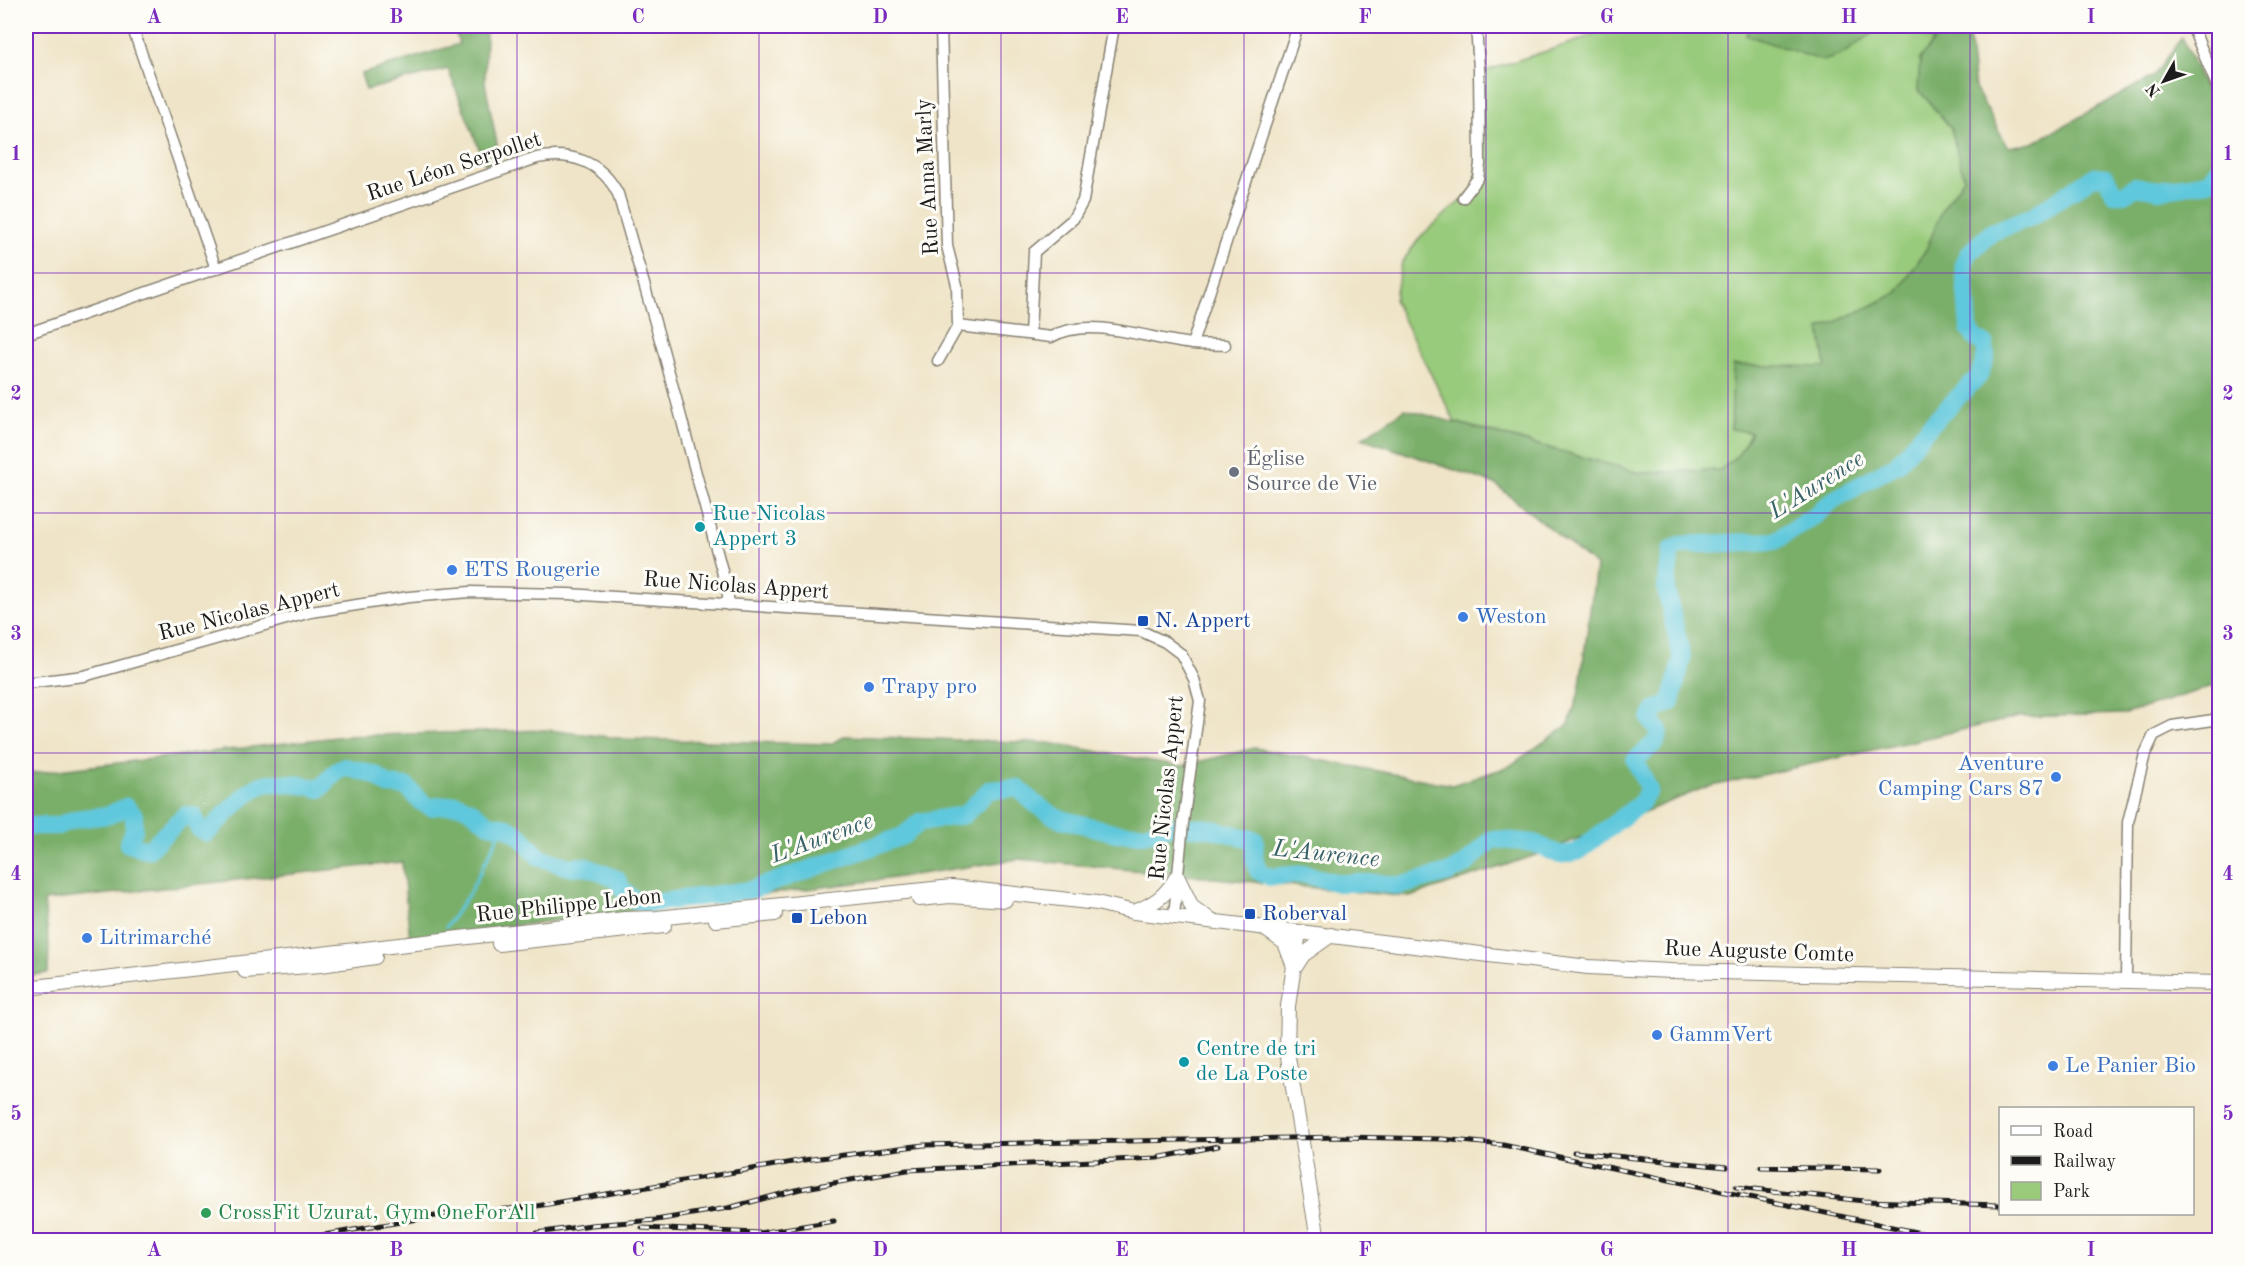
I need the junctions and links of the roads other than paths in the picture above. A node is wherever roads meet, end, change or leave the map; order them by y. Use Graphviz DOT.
graph roads {
  1 [pos="132,26"];
  2 [pos="941,26"];
  3 [pos="1114,26"];
  4 [pos="1298,26"];
  5 [pos="1476,26"];
  6 [pos="2192,26"];
  7 [pos="2220,93"];
  8 [pos="1462,198"];
  9 [pos="216,269"];
  10 [pos="958,326"];
  11 [pos="26,334"];
  12 [pos="1030,334"];
  13 [pos="1192,344"];
  14 [pos="1225,345"];
  15 [pos="938,361"];
  16 [pos="728,605"];
  17 [pos="26,683"];
  18 [pos="2220,719"];
  19 [pos="1177,876"];
  20 [pos="1117,908"];
  21 [pos="1134,912"];
  22 [pos="1174,916"];
  23 [pos="1215,921"];
  24 [pos="1263,928"];
  25 [pos="1299,932"];
  26 [pos="1331,935"];
  27 [pos="1294,968"];
  28 [pos="2126,981"];
  29 [pos="2220,983"];
  30 [pos="26,988"];
  31 [pos="26,996"];
  32 [pos="1318,1240"];
  1 -- 9 [label="street"];
  2 -- 10 [label="street, Rue Anna Marly"];
  3 -- 12 [label="street"];
  4 -- 13 [label="street"];
  5 -- 8 [label="street"];
  6 -- 7 [label="street"];
  9 -- 11 [label="street, Rue Léon Serpollet"];
  9 -- 16 [label="street, Rue Léon Serpollet"];
  10 -- 12 [label="street"];
  10 -- 15 [label="street"];
  12 -- 13 [label="street"];
  13 -- 14 [label="street"];
  16 -- 17 [label="street, Rue Nicolas Appert"];
  16 -- 19 [label="street, Rue Nicolas Appert"];
  18 -- 28 [label="street"];
  19 -- 21 [label="street"];
  19 -- 22 [label="street, Rue Nicolas Appert"];
  19 -- 23 [label="street"];
  20 -- 21 [label="street, Rue Philippe Lebon"];
  20 -- 30 [label="street, Rue Philippe Lebon"];
  20 -- 31 [label="street, Rue Philippe Lebon"];
  21 -- 22 [label="street, Rue Philippe Lebon"];
  22 -- 23 [label="street, Rue Philippe Lebon"];
  23 -- 24 [label="street, Rue Philippe Lebon"];
  24 -- 25 [label="street, Rue Philippe Lebon"];
  24 -- 27 [label="street"];
  25 -- 26 [label="street, Rue Auguste Comte"];
  25 -- 27 [label="street"];
  26 -- 27 [label="street"];
  26 -- 28 [label="street, Rue Auguste Comte"];
  27 -- 32 [label="street"];
  28 -- 29 [label="street, Rue Auguste Comte"];
}
